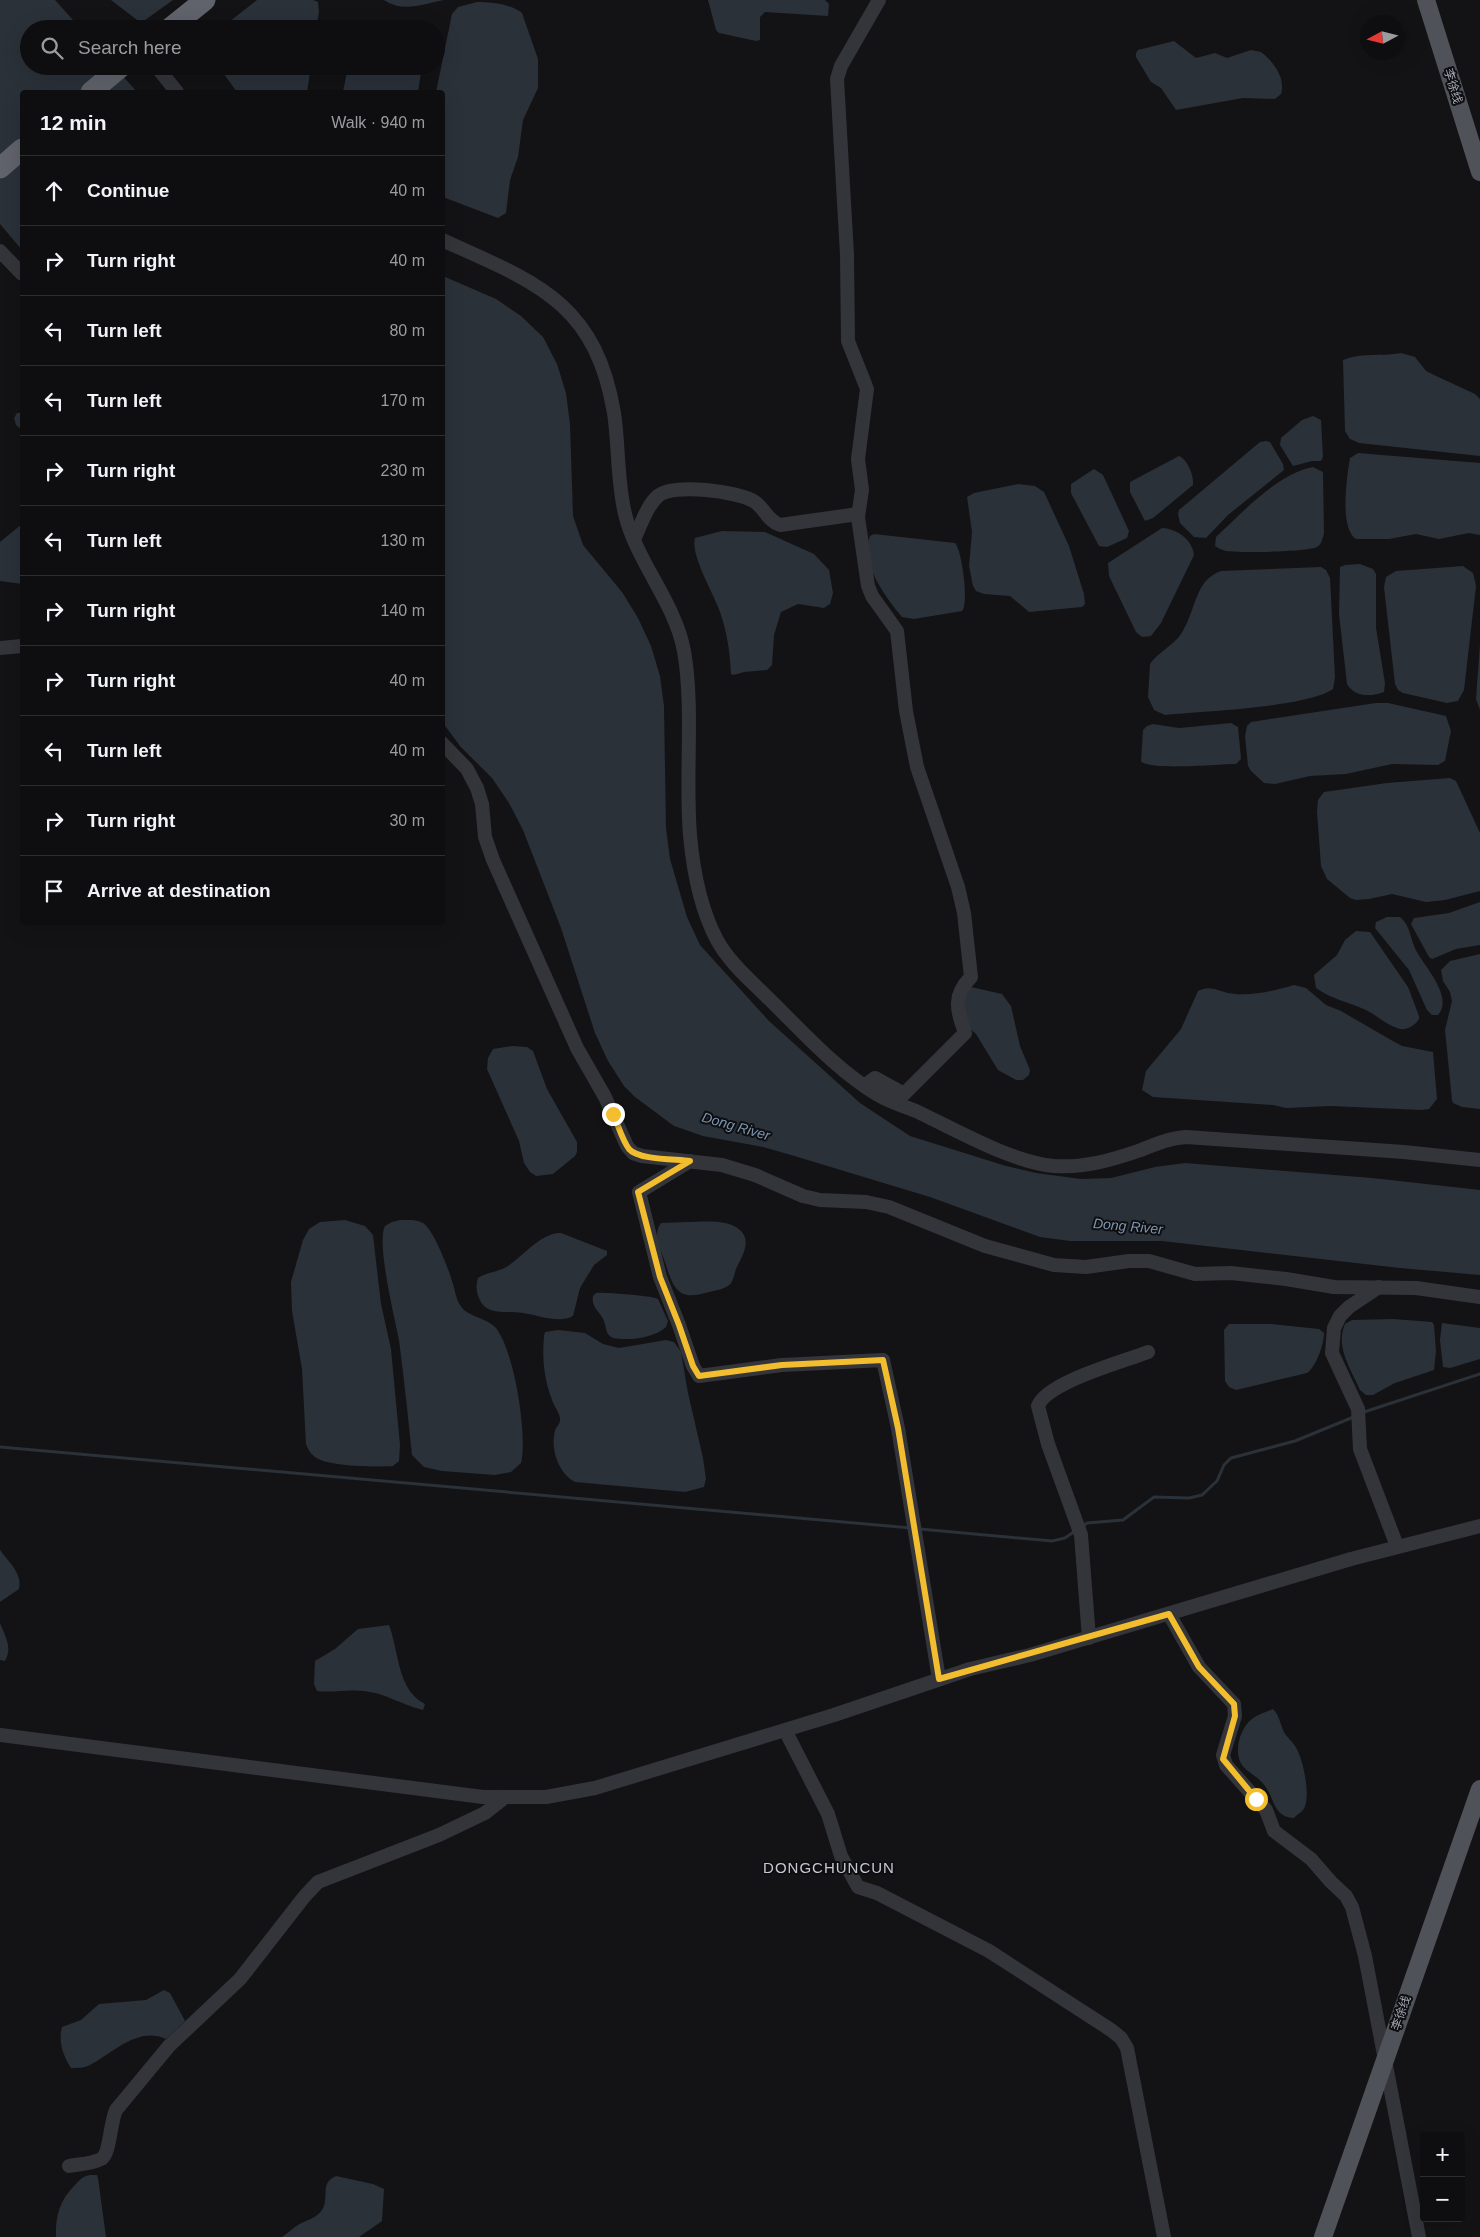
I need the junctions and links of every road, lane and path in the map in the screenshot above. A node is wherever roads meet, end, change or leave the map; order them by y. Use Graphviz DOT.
graph roads {
  1 [pos="205,0"];
  2 [pos="879,0"];
  3 [pos="1426,0"];
  4 [pos="179,20"];
  5 [pos="111,75"];
  6 [pos="163,75"];
  7 [pos="93,90"];
  8 [pos="175,90"];
  9 [pos="20,151"];
  10 [pos="0,168"];
  11 [pos="1480,172"];
  12 [pos="445,241"];
  13 [pos="0,251"];
  14 [pos="20,272"];
  15 [pos="858,514"];
  16 [pos="634,539"];
  17 [pos="20,646"];
  18 [pos="0,648"];
  19 [pos="445,746"];
  20 [pos="864,1086"];
  21 [pos="1480,1160"];
  22 [pos="690,1161"];
  23 [pos="1380,1287"];
  24 [pos="1480,1297"];
  25 [pos="1148,1352"];
  26 [pos="1480,1526"];
  27 [pos="1397,1546"];
  28 [pos="1169,1614"];
  29 [pos="1089,1638"];
  30 [pos="939,1679"];
  31 [pos="785,1730"];
  32 [pos="0,1735"];
  33 [pos="1480,1789"];
  34 [pos="504,1798"];
  35 [pos="69,2166"];
  36 [pos="1164,2237"];
  37 [pos="1323,2237"];
  38 [pos="1418,2237"];
  1 -- 4 [label="highway"];
  2 -- 15 [label="street"];
  3 -- 11 [label="main road, 李徐线"];
  5 -- 7 [label="highway"];
  6 -- 8 [label="street"];
  9 -- 10 [label="highway"];
  12 -- 16 [label="street"];
  13 -- 14 [label="street"];
  15 -- 16 [label="street"];
  15 -- 20 [label="street"];
  16 -- 20 [label="street"];
  17 -- 18 [label="street"];
  19 -- 22 [label="street"];
  20 -- 21 [label="street"];
  22 -- 23 [label="street"];
  22 -- 30 [label="street"];
  23 -- 24 [label="street"];
  23 -- 27 [label="street"];
  25 -- 29 [label="street"];
  26 -- 27 [label="street"];
  27 -- 28 [label="street"];
  28 -- 29 [label="street"];
  28 -- 38 [label="street"];
  29 -- 30 [label="street"];
  30 -- 31 [label="street"];
  31 -- 34 [label="street"];
  31 -- 36 [label="street"];
  32 -- 34 [label="street"];
  33 -- 37 [label="main road, 李徐线"];
  34 -- 35 [label="street"];
}
